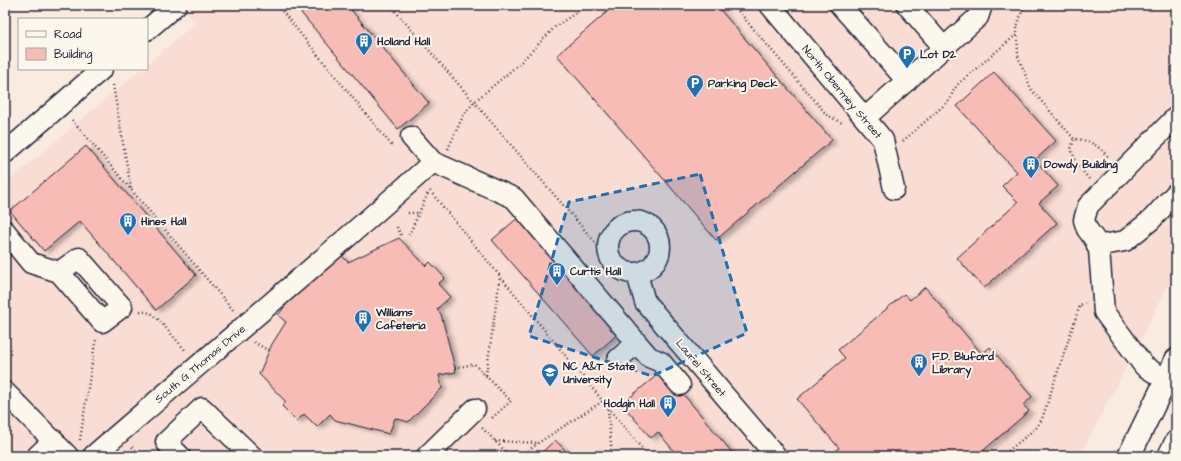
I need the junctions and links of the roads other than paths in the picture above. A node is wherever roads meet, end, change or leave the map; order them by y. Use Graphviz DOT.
graph roads {
  1 [pos="176,5"];
  2 [pos="770,5"];
  3 [pos="840,5"];
  4 [pos="907,5"];
  5 [pos="980,7"];
  6 [pos="148,29"];
  7 [pos="944,48"];
  8 [pos="107,73"];
  9 [pos="907,81"];
  10 [pos="1176,117"];
  11 [pos="865,118"];
  12 [pos="411,137"];
  13 [pos="5,153"];
  14 [pos="433,162"];
  15 [pos="894,188"];
  16 [pos="1176,193"];
  17 [pos="5,231"];
  18 [pos="1097,246"];
  19 [pos="59,272"];
  20 [pos="637,274"];
  21 [pos="637,343"];
  22 [pos="618,359"];
  23 [pos="1176,360"];
  24 [pos="1166,380"];
  25 [pos="680,385"];
  26 [pos="5,392"];
  27 [pos="475,417"];
  28 [pos="54,440"];
  29 [pos="1176,442"];
  30 [pos="74,448"];
  31 [pos="37,456"];
  32 [pos="93,456"];
  33 [pos="180,456"];
  34 [pos="252,456"];
  35 [pos="427,456"];
  36 [pos="776,456"];
  37 [pos="1129,456"];
  38 [pos="1169,456"];
  1 -- 6 [label="street"];
  2 -- 11 [label="street, North Obermey Street"];
  3 -- 9 [label="street"];
  4 -- 7 [label="street"];
  5 -- 7 [label="street"];
  7 -- 9 [label="street"];
  8 -- 13 [label="street"];
  9 -- 11 [label="street"];
  10 -- 18 [label="street"];
  11 -- 15 [label="street, North Obermey Street"];
  12 -- 14 [label="street"];
  14 -- 21 [label="street"];
  14 -- 32 [label="street, South G Thomas Drive"];
  16 -- 18 [label="street"];
  17 -- 19 [label="street"];
  18 -- 24 [label="street"];
  19 -- 19 [label="street"];
  20 -- 20 [label="street"];
  20 -- 36 [label="street, Laurel Street"];
  21 -- 22 [label="street"];
  21 -- 25 [label="street"];
  23 -- 24 [label="main road"];
  24 -- 37 [label="main road"];
  26 -- 28 [label="street"];
  27 -- 35 [label="street"];
  28 -- 30 [label="street"];
  28 -- 31 [label="street"];
  29 -- 38 [label="main road"];
  33 -- 34 [label="street"];
}
